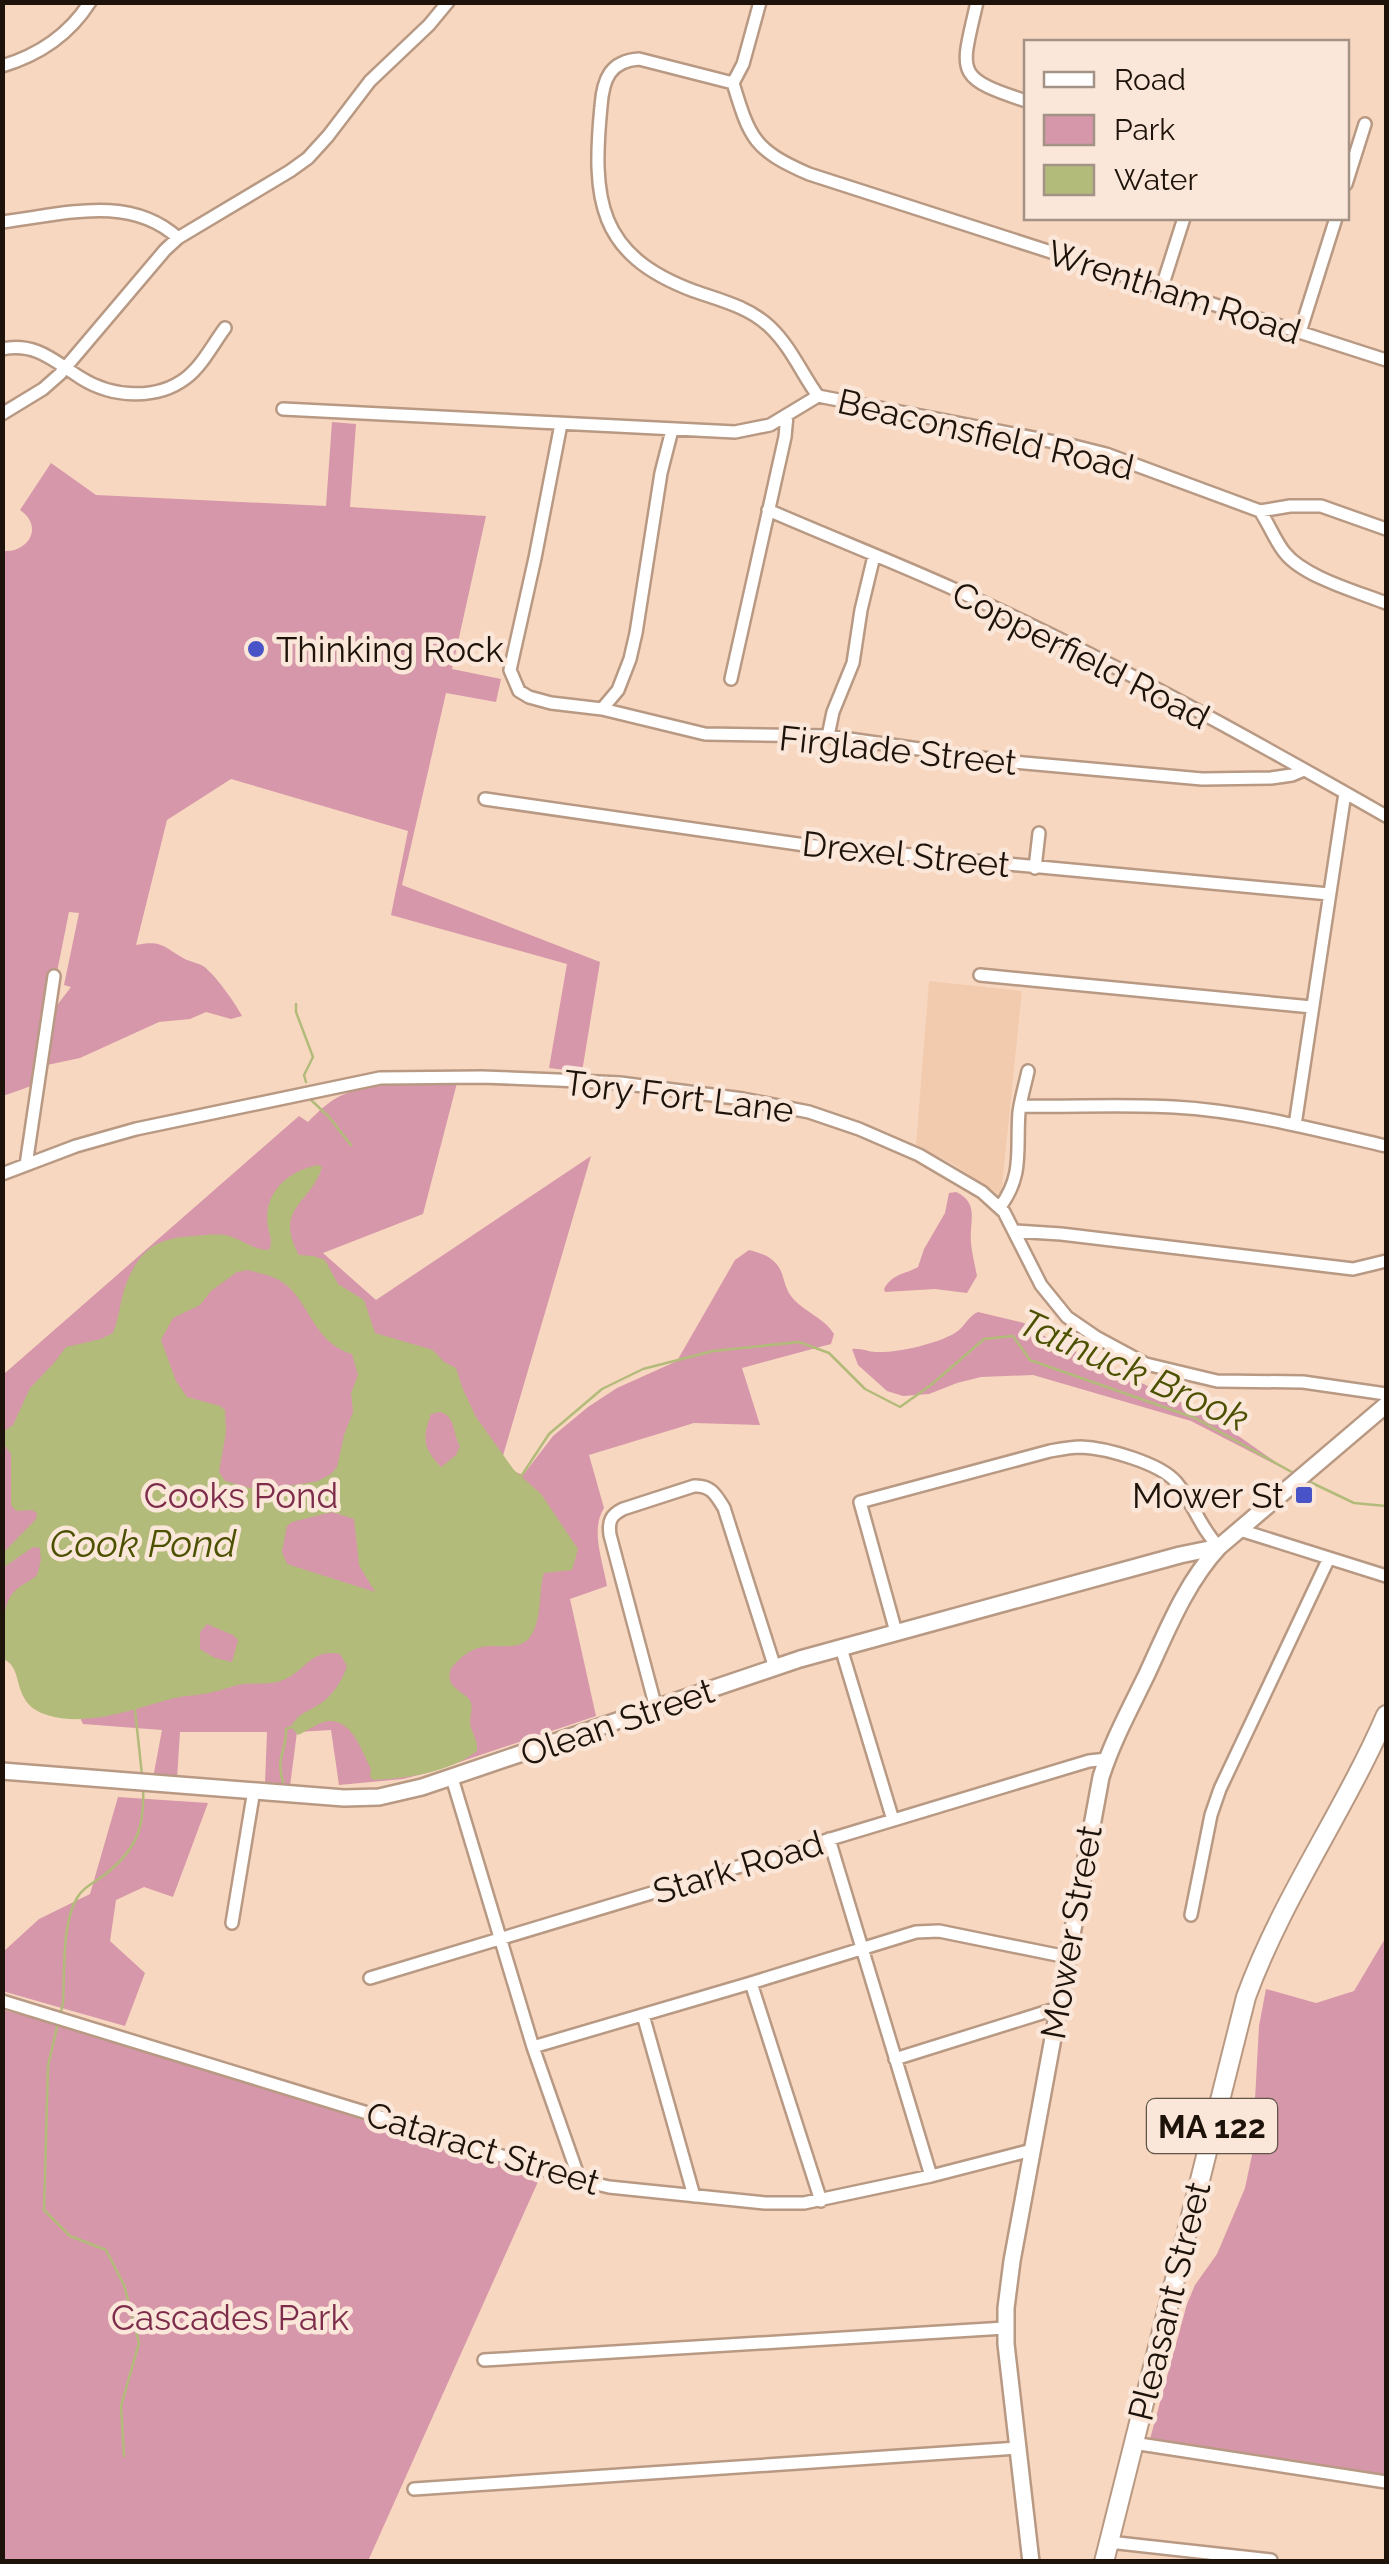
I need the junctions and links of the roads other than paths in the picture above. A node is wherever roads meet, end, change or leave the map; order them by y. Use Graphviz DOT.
graph roads {
  1 [pos="90,2"];
  2 [pos="448,2"];
  3 [pos="760,2"];
  4 [pos="977,2"];
  5 [pos="2,66"];
  6 [pos="733,84"];
  7 [pos="1024,99"];
  8 [pos="1365,124"];
  9 [pos="1349,175"];
  10 [pos="1183,220"];
  11 [pos="1335,220"];
  12 [pos="2,222"];
  13 [pos="178,238"];
  14 [pos="1162,286"];
  15 [pos="225,328"];
  16 [pos="1300,332"];
  17 [pos="2,349"];
  18 [pos="1386,360"];
  19 [pos="66,368"];
  20 [pos="818,396"];
  21 [pos="283,410"];
  22 [pos="2,414"];
  23 [pos="787,416"];
  24 [pos="561,424"];
  25 [pos="672,430"];
  26 [pos="768,510"];
  27 [pos="1260,511"];
  28 [pos="1386,529"];
  29 [pos="874,556"];
  30 [pos="1386,602"];
  31 [pos="731,679"];
  32 [pos="602,709"];
  33 [pos="828,736"];
  34 [pos="1304,770"];
  35 [pos="1345,793"];
  36 [pos="484,799"];
  37 [pos="1386,816"];
  38 [pos="1039,833"];
  39 [pos="1035,868"];
  40 [pos="1329,894"];
  41 [pos="980,975"];
  42 [pos="54,976"];
  43 [pos="1312,1007"];
  44 [pos="1028,1071"];
  45 [pos="1020,1106"];
  46 [pos="1295,1125"];
  47 [pos="1386,1146"];
  48 [pos="26,1164"];
  49 [pos="2,1174"];
  50 [pos="1000,1208"];
  51 [pos="1014,1230"];
  52 [pos="1386,1261"];
  53 [pos="1386,1394"];
  54 [pos="1386,1405"];
  55 [pos="1240,1530"];
  56 [pos="1219,1547"];
  57 [pos="1329,1558"];
  58 [pos="1386,1576"];
  59 [pos="896,1632"];
  60 [pos="841,1648"];
  61 [pos="775,1668"];
  62 [pos="656,1708"];
  63 [pos="1386,1716"];
  64 [pos="1382,1740"];
  65 [pos="1107,1759"];
  66 [pos="2,1771"];
  67 [pos="452,1778"];
  68 [pos="254,1790"];
  69 [pos="893,1820"];
  70 [pos="829,1840"];
  71 [pos="1191,1915"];
  72 [pos="232,1924"];
  73 [pos="501,1938"];
  74 [pos="862,1948"];
  75 [pos="1067,1957"];
  76 [pos="370,1978"];
  77 [pos="752,1983"];
  78 [pos="2,2001"];
  79 [pos="1058,2008"];
  80 [pos="643,2015"];
  81 [pos="533,2047"];
  82 [pos="895,2059"];
  83 [pos="1032,2150"];
  84 [pos="931,2176"];
  85 [pos="580,2181"];
  86 [pos="694,2196"];
  87 [pos="821,2201"];
  88 [pos="1005,2328"];
  89 [pos="484,2360"];
  90 [pos="1133,2443"];
  91 [pos="1018,2448"];
  92 [pos="1386,2482"];
  93 [pos="414,2489"];
  94 [pos="1109,2542"];
  95 [pos="1271,2560"];
  96 [pos="1031,2562"];
  97 [pos="1104,2562"];
  1 -- 5 [label="street"];
  2 -- 13 [label="street"];
  3 -- 6 [label="street"];
  4 -- 7 [label="street"];
  6 -- 14 [label="street, Wrentham Road"];
  6 -- 20 [label="street"];
  8 -- 9 [label="street"];
  10 -- 14 [label="street"];
  11 -- 16 [label="street"];
  12 -- 13 [label="street"];
  13 -- 19 [label="street"];
  14 -- 16 [label="street, Wrentham Road"];
  15 -- 19 [label="street"];
  16 -- 18 [label="street, Wrentham Road"];
  17 -- 19 [label="street"];
  19 -- 22 [label="street"];
  20 -- 23 [label="street, Beaconsfield Road"];
  20 -- 27 [label="street, Beaconsfield Road"];
  21 -- 24 [label="street, Beaconsfield Road"];
  23 -- 25 [label="street, Beaconsfield Road"];
  23 -- 26 [label="street"];
  24 -- 25 [label="street, Beaconsfield Road"];
  24 -- 32 [label="street, Firglade Street"];
  25 -- 32 [label="street"];
  26 -- 29 [label="street, Copperfield Road"];
  26 -- 31 [label="street"];
  27 -- 28 [label="street, Beaconsfield Road"];
  27 -- 30 [label="street"];
  29 -- 33 [label="street"];
  29 -- 34 [label="street, Copperfield Road"];
  32 -- 33 [label="street, Firglade Street"];
  33 -- 34 [label="street, Firglade Street"];
  34 -- 35 [label="street, Copperfield Road"];
  35 -- 37 [label="street, Copperfield Road"];
  35 -- 40 [label="street"];
  36 -- 39 [label="street, Drexel Street"];
  38 -- 39 [label="street"];
  39 -- 40 [label="street, Drexel Street"];
  40 -- 43 [label="street"];
  41 -- 43 [label="street"];
  42 -- 48 [label="street"];
  43 -- 46 [label="street"];
  44 -- 45 [label="street"];
  45 -- 46 [label="street"];
  45 -- 50 [label="street"];
  46 -- 47 [label="street"];
  48 -- 49 [label="street, Tory Fort Lane"];
  48 -- 50 [label="street, Tory Fort Lane"];
  50 -- 51 [label="street, Tory Fort Lane"];
  51 -- 52 [label="street"];
  51 -- 53 [label="street, Tory Fort Lane"];
  54 -- 55 [label="street, Mower Street"];
  55 -- 56 [label="street, Mower Street"];
  55 -- 57 [label="street"];
  56 -- 59 [label="street, Olean Street"];
  56 -- 59 [label="street"];
  56 -- 65 [label="street, Mower Street"];
  57 -- 58 [label="street"];
  57 -- 71 [label="street"];
  59 -- 60 [label="street, Olean Street"];
  60 -- 61 [label="street, Olean Street"];
  60 -- 69 [label="street"];
  61 -- 62 [label="street, Olean Street"];
  61 -- 62 [label="street"];
  62 -- 67 [label="street, Olean Street"];
  63 -- 64 [label="main road, Pleasant Street / MA 122"];
  64 -- 90 [label="main road, Pleasant Street / MA 122"];
  65 -- 69 [label="street, Stark Road"];
  65 -- 75 [label="street, Mower Street"];
  66 -- 68 [label="street, Olean Street"];
  67 -- 68 [label="street, Olean Street"];
  67 -- 73 [label="street"];
  68 -- 72 [label="street"];
  69 -- 70 [label="street, Stark Road"];
  70 -- 73 [label="street, Stark Road"];
  70 -- 74 [label="street"];
  73 -- 76 [label="street, Stark Road"];
  73 -- 81 [label="street"];
  74 -- 75 [label="street"];
  74 -- 77 [label="street"];
  74 -- 82 [label="street"];
  75 -- 79 [label="street, Mower Street"];
  77 -- 80 [label="street"];
  77 -- 87 [label="street"];
  78 -- 85 [label="street, Cataract Street"];
  79 -- 82 [label="street"];
  79 -- 83 [label="street, Mower Street"];
  80 -- 81 [label="street"];
  80 -- 86 [label="street"];
  81 -- 85 [label="street"];
  82 -- 84 [label="street"];
  83 -- 84 [label="street, Cataract Street"];
  83 -- 88 [label="street, Mower Street"];
  84 -- 87 [label="street, Cataract Street"];
  85 -- 86 [label="street, Cataract Street"];
  86 -- 87 [label="street, Cataract Street"];
  88 -- 89 [label="street"];
  88 -- 91 [label="street, Mower Street"];
  90 -- 92 [label="street"];
  90 -- 94 [label="main road, Pleasant Street / MA 122"];
  91 -- 93 [label="street"];
  91 -- 96 [label="street, Mower Street"];
  94 -- 95 [label="street"];
  94 -- 97 [label="main road, Pleasant Street / MA 122"];
}
